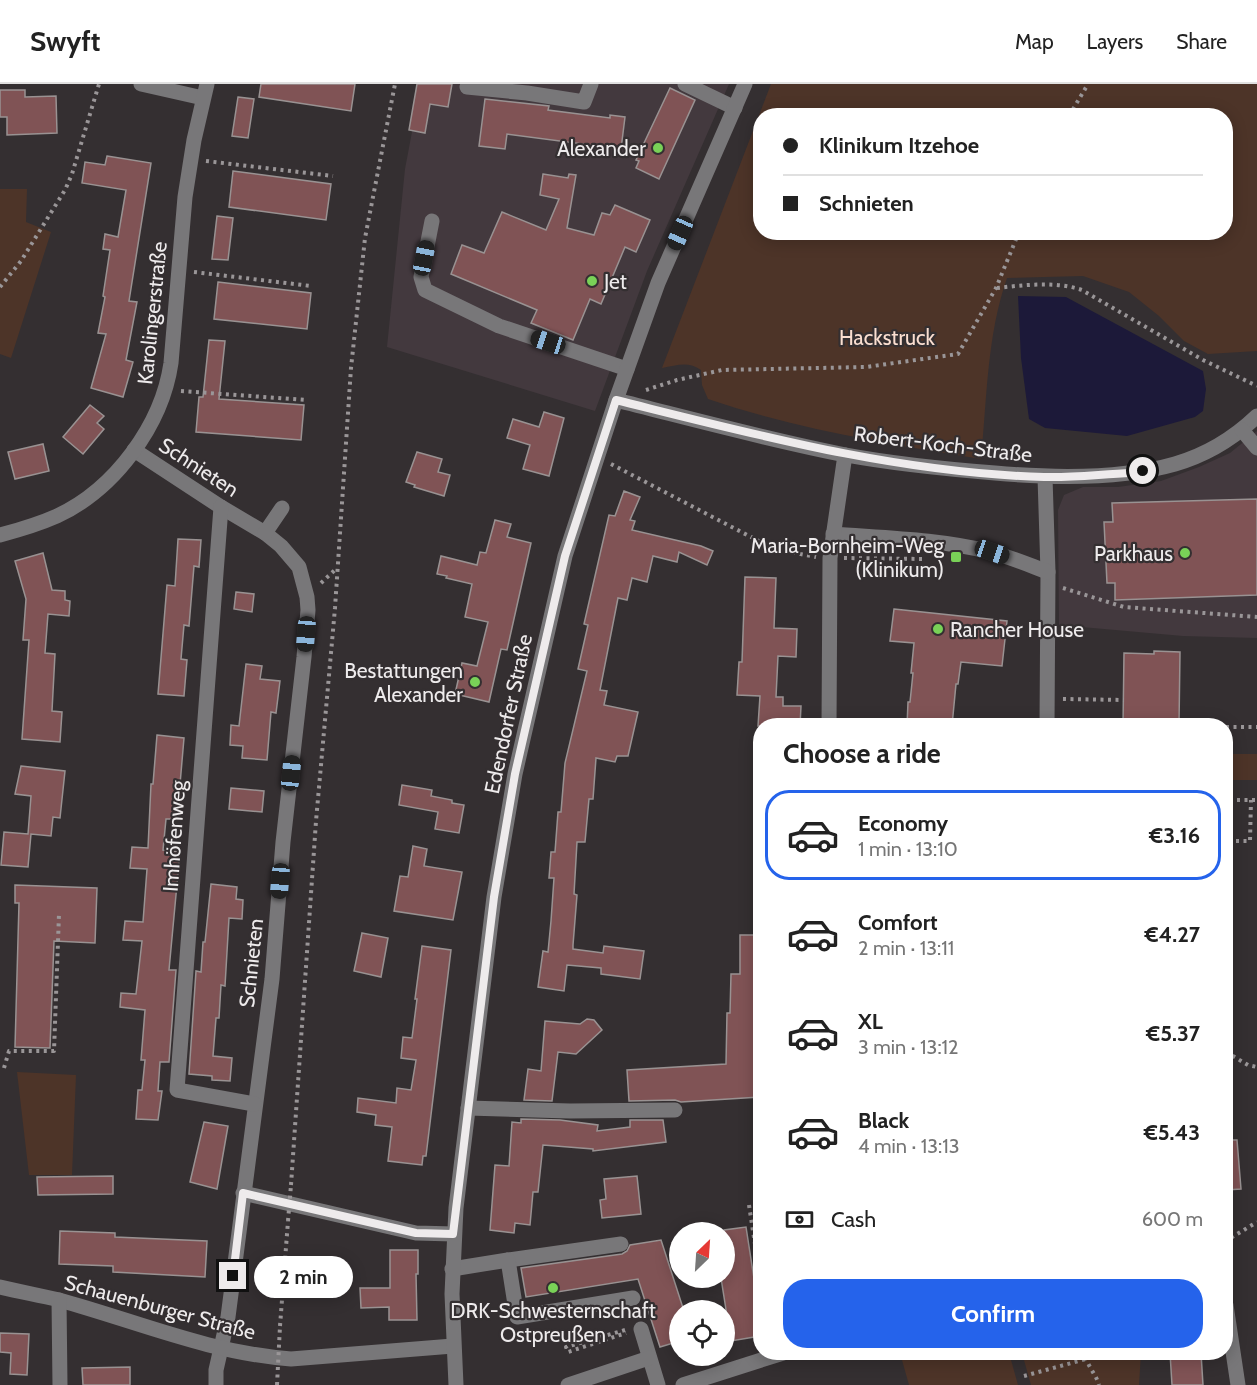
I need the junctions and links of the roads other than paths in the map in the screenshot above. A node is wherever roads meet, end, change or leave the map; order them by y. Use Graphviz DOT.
graph roads {
  1 [pos="141,84"];
  2 [pos="591,84"];
  3 [pos="685,84"];
  4 [pos="745,84"];
  5 [pos="467,87"];
  6 [pos="205,91"];
  7 [pos="735,108"];
  8 [pos="432,221"];
  9 [pos="627,369"];
  10 [pos="616,400"];
  11 [pos="1257,416"];
  12 [pos="1242,430"];
  13 [pos="1257,448"];
  14 [pos="134,450"];
  15 [pos="845,454"];
  16 [pos="1045,477"];
  17 [pos="221,507"];
  18 [pos="282,508"];
  19 [pos="265,533"];
  20 [pos="833,534"];
  21 [pos="0,535"];
  22 [pos="1048,578"];
  23 [pos="829,718"];
  24 [pos="1047,718"];
  25 [pos="254,1104"];
  26 [pos="468,1108"];
  27 [pos="675,1110"];
  28 [pos="243,1193"];
  29 [pos="453,1234"];
  30 [pos="621,1244"];
  31 [pos="507,1260"];
  32 [pos="452,1269"];
  33 [pos="0,1287"];
  34 [pos="633,1298"];
  35 [pos="58,1300"];
  36 [pos="636,1328"];
  37 [pos="453,1346"];
  38 [pos="220,1349"];
  39 [pos="1233,1352"];
  40 [pos="649,1358"];
  41 [pos="761,1360"];
  42 [pos="60,1385"];
  43 [pos="216,1385"];
  44 [pos="456,1385"];
  45 [pos="567,1385"];
  46 [pos="658,1385"];
  47 [pos="683,1385"];
  48 [pos="1238,1385"];
  1 -- 6 [label="street"];
  2 -- 5 [label="street"];
  3 -- 7 [label="street"];
  4 -- 7 [label="street, Edendorfer Straße"];
  6 -- 14 [label="street, Karolingerstraße"];
  7 -- 9 [label="street, Edendorfer Straße"];
  8 -- 9 [label="street"];
  9 -- 10 [label="street, Edendorfer Straße"];
  10 -- 15 [label="street, Robert-Koch-Straße"];
  10 -- 26 [label="street, Edendorfer Straße"];
  11 -- 12 [label="street, Robert-Koch-Straße"];
  12 -- 13 [label="street"];
  12 -- 16 [label="street, Robert-Koch-Straße"];
  14 -- 17 [label="street, Schnieten"];
  14 -- 21 [label="street, Karolingerstraße"];
  15 -- 16 [label="street, Robert-Koch-Straße"];
  15 -- 20 [label="street"];
  16 -- 22 [label="street"];
  17 -- 19 [label="street, Schnieten"];
  17 -- 25 [label="street, Imhöfenweg"];
  18 -- 19 [label="street"];
  19 -- 25 [label="street, Schnieten"];
  20 -- 22 [label="street"];
  20 -- 23 [label="street"];
  22 -- 24 [label="street"];
  25 -- 28 [label="street, Schnieten"];
  26 -- 27 [label="street"];
  26 -- 29 [label="street, Edendorfer Straße"];
  28 -- 29 [label="street"];
  28 -- 38 [label="street, Schnieten"];
  29 -- 32 [label="street, Edendorfer Straße"];
  30 -- 31 [label="street"];
  31 -- 32 [label="street"];
  31 -- 34 [label="street"];
  32 -- 37 [label="street, Edendorfer Straße"];
  33 -- 35 [label="street, Schauenburger Straße"];
  35 -- 38 [label="street, Schauenburger Straße"];
  35 -- 42 [label="street"];
  36 -- 40 [label="street"];
  37 -- 38 [label="street, Schauenburger Straße"];
  37 -- 44 [label="street, Edendorfer Straße"];
  38 -- 43 [label="street, Schnieten"];
  39 -- 48 [label="street"];
  40 -- 45 [label="street"];
  40 -- 46 [label="street"];
  41 -- 47 [label="street"];
}
